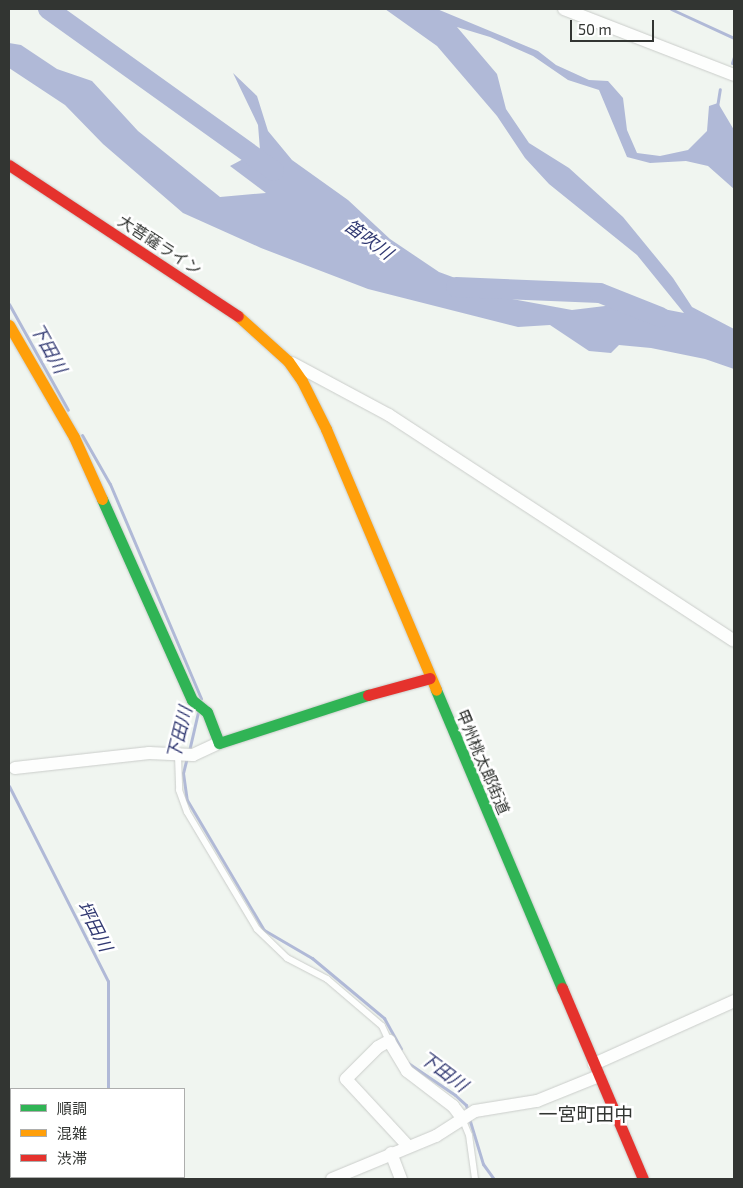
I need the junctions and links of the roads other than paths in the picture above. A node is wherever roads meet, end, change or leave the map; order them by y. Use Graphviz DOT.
graph roads {
  1 [pos="564,9"];
  2 [pos="734,75"];
  3 [pos="9,165"];
  4 [pos="9,325"];
  5 [pos="288,361"];
  6 [pos="734,641"];
  7 [pos="430,678"];
  8 [pos="220,743"];
  9 [pos="179,756"];
  10 [pos="14,768"];
  11 [pos="734,1001"];
  12 [pos="389,1042"];
  13 [pos="596,1070"];
  14 [pos="462,1118"];
  15 [pos="408,1146"];
  16 [pos="390,1153"];
  17 [pos="332,1179"];
  18 [pos="401,1179"];
  19 [pos="475,1179"];
  20 [pos="643,1179"];
  1 -- 2 [label="street"];
  3 -- 5 [label="main road, 大菩薩ライン"];
  4 -- 8 [label="main road"];
  5 -- 6 [label="street"];
  5 -- 7 [label="main road, 甲州桃太郎街道"];
  7 -- 8 [label="main road"];
  7 -- 13 [label="main road, 甲州桃太郎街道"];
  8 -- 9 [label="street"];
  9 -- 10 [label="street"];
  9 -- 12 [label="lane"];
  11 -- 13 [label="street"];
  12 -- 14 [label="street"];
  12 -- 15 [label="street"];
  13 -- 14 [label="street"];
  13 -- 20 [label="main road, 甲州桃太郎街道"];
  14 -- 15 [label="street"];
  14 -- 19 [label="lane"];
  15 -- 16 [label="street"];
  16 -- 17 [label="street"];
  16 -- 18 [label="street"];
}
